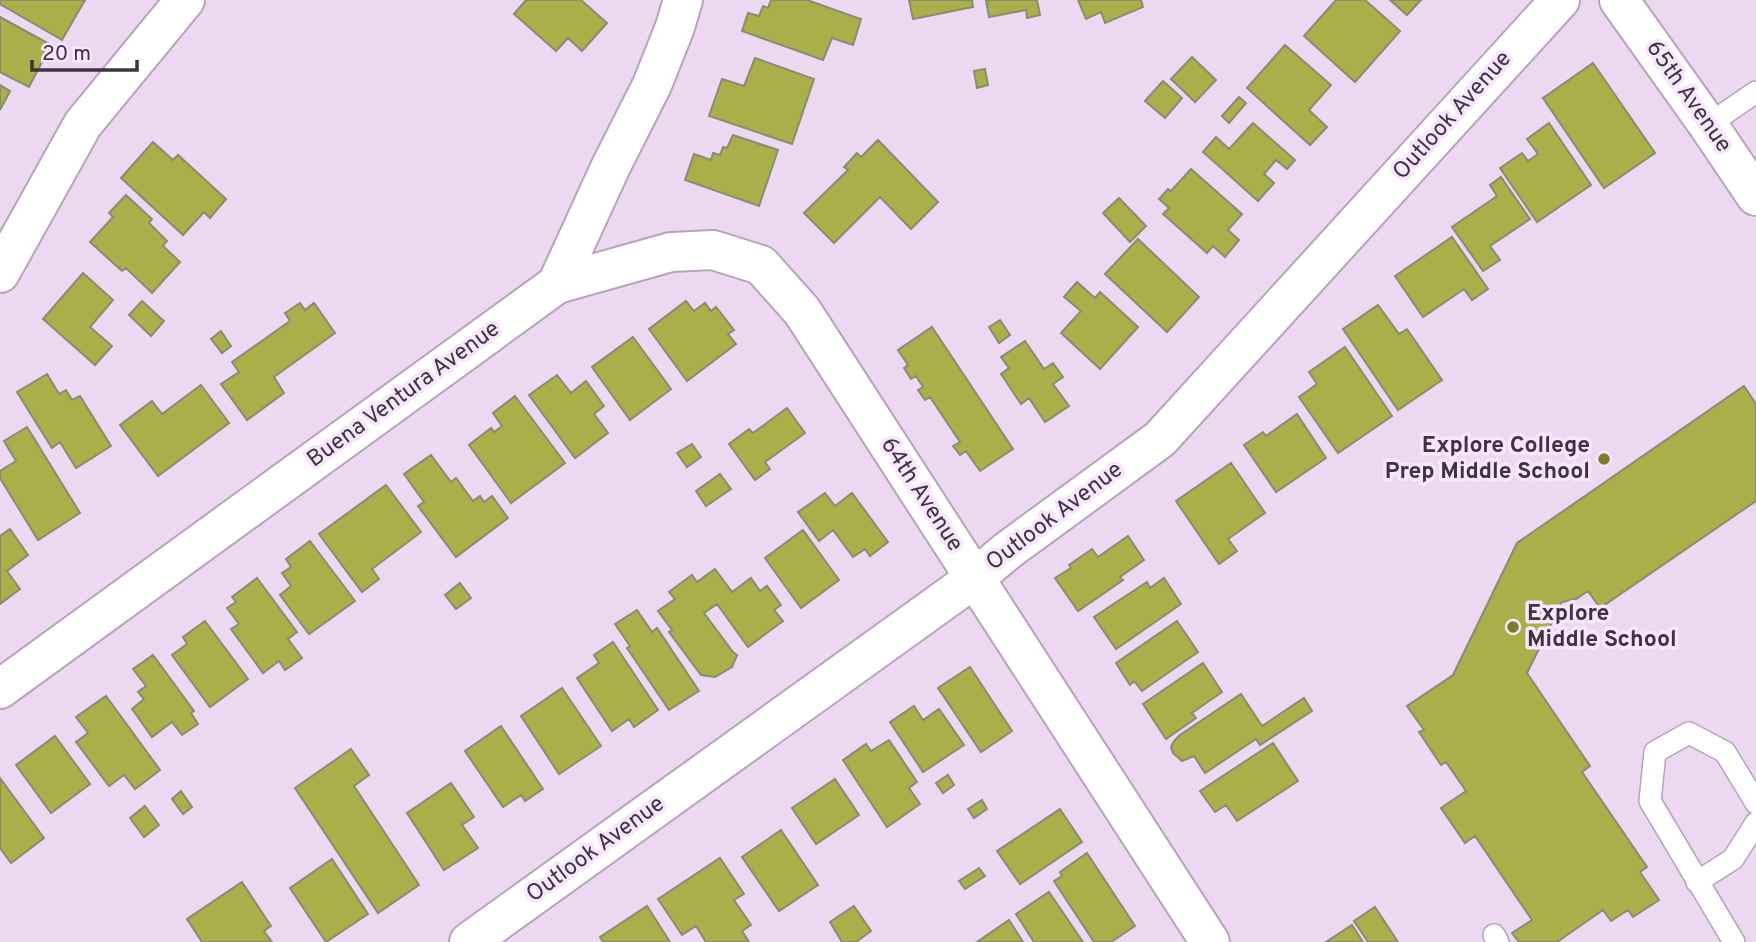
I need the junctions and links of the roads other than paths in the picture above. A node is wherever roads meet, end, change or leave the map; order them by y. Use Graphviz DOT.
graph roads {
  1 [pos="185,0"];
  2 [pos="683,0"];
  3 [pos="1559,0"];
  4 [pos="1632,4"];
  5 [pos="1756,92"];
  6 [pos="1708,125"];
  7 [pos="1756,196"];
  8 [pos="0,273"];
  9 [pos="557,284"];
  10 [pos="975,578"];
  11 [pos="0,689"];
  12 [pos="1756,803"];
  13 [pos="1756,823"];
  14 [pos="1697,882"];
  15 [pos="1733,937"];
  16 [pos="468,942"];
  17 [pos="1210,942"];
  1 -- 8 [label="street"];
  2 -- 9 [label="street, Buena Ventura Avenue"];
  3 -- 10 [label="street, Outlook Avenue"];
  4 -- 6 [label="street, 65th Avenue"];
  5 -- 6 [label="lane"];
  6 -- 7 [label="street, 65th Avenue"];
  9 -- 10 [label="street, 64th Avenue"];
  9 -- 11 [label="street, Buena Ventura Avenue"];
  10 -- 16 [label="street, Outlook Avenue"];
  10 -- 17 [label="street, 64th Avenue"];
  12 -- 14 [label="lane"];
  13 -- 14 [label="lane"];
  14 -- 15 [label="lane"];
}
